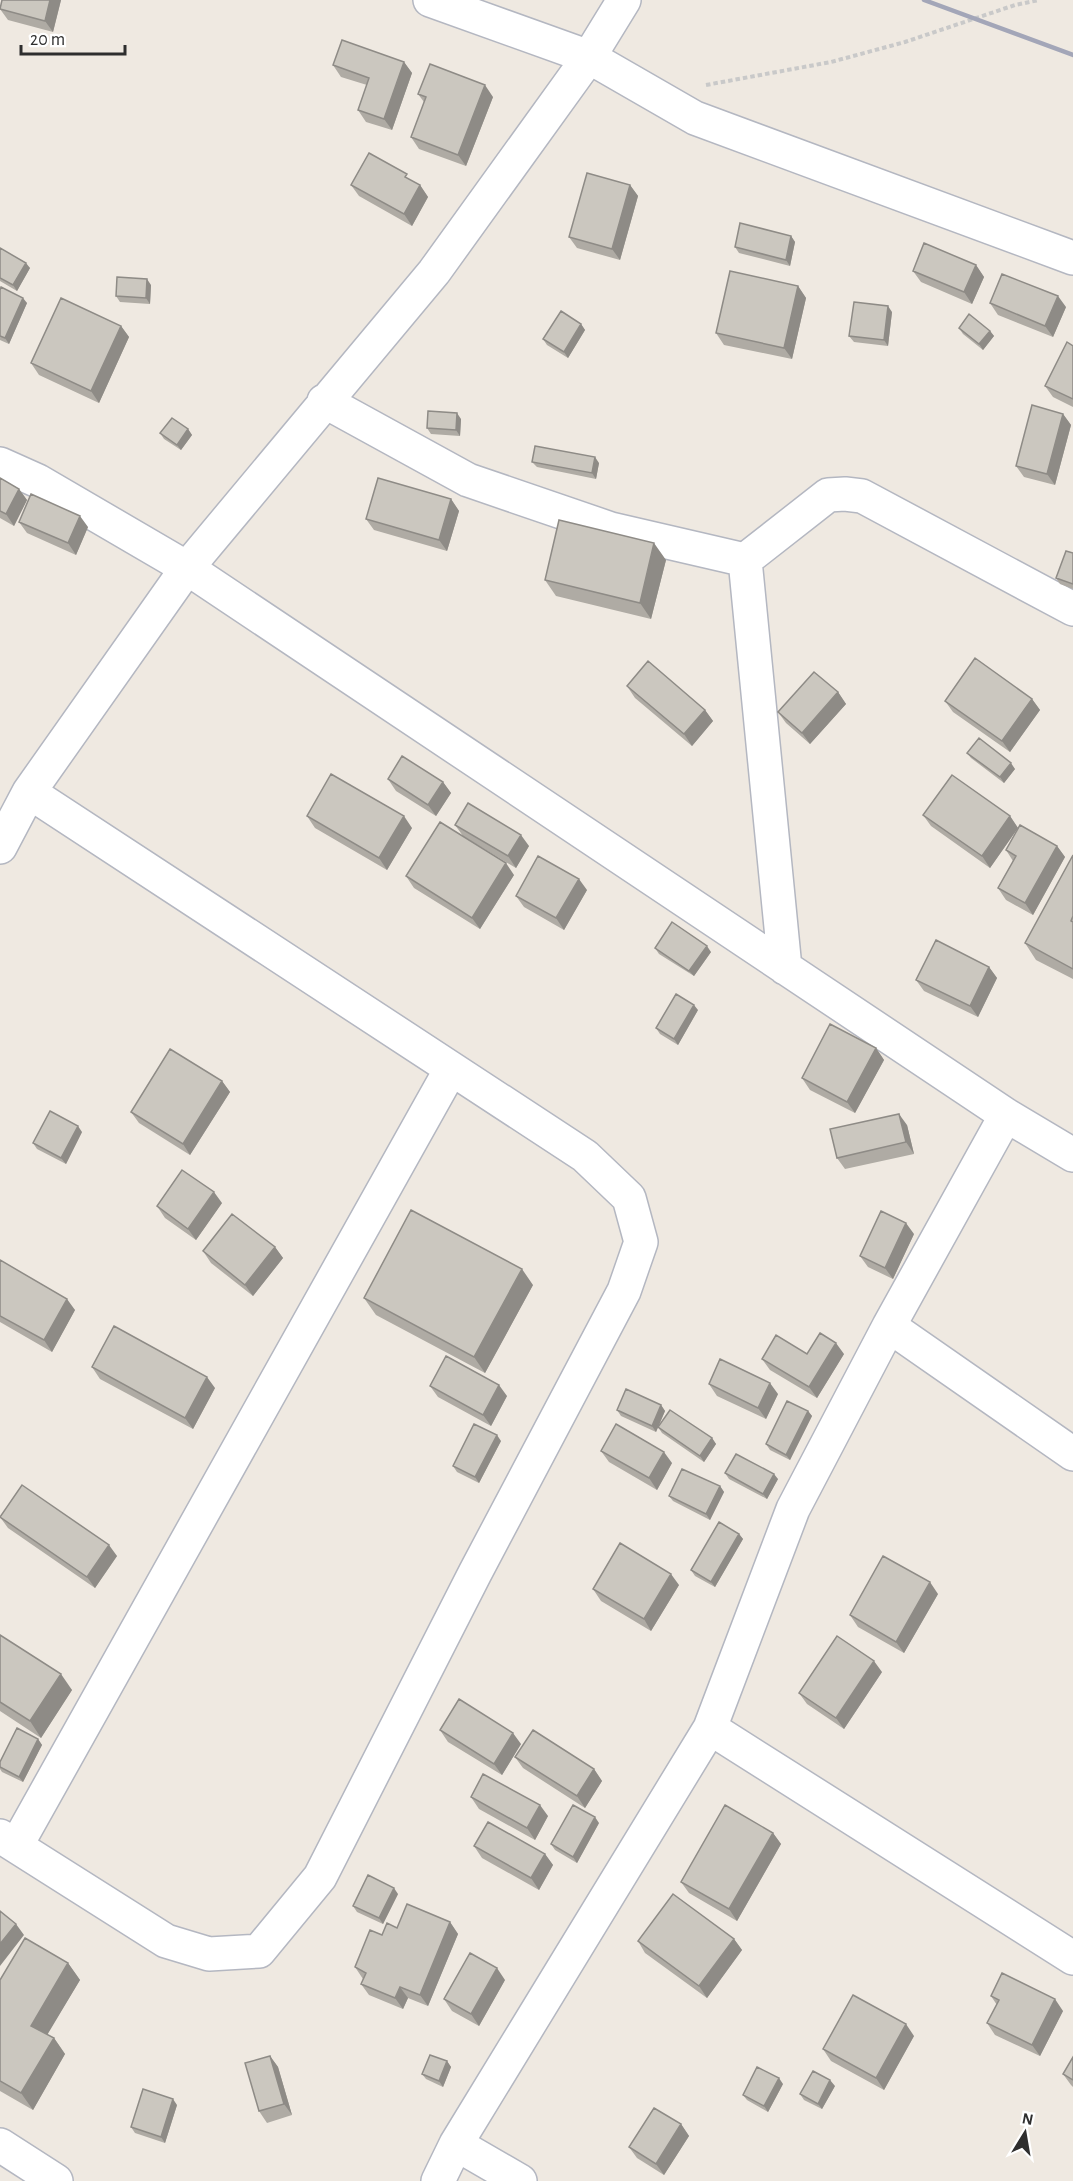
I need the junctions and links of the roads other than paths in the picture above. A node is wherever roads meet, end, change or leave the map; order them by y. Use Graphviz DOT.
graph roads {
  1 [pos="430,0"];
  2 [pos="624,0"];
  3 [pos="589,57"];
  4 [pos="1073,258"];
  5 [pos="324,401"];
  6 [pos="0,464"];
  7 [pos="745,560"];
  8 [pos="187,568"];
  9 [pos="1073,609"];
  10 [pos="29,792"];
  11 [pos="0,847"];
  12 [pos="785,968"];
  13 [pos="451,1069"];
  14 [pos="1006,1115"];
  15 [pos="1073,1155"];
  16 [pos="889,1326"];
  17 [pos="1073,1454"];
  18 [pos="710,1728"];
  19 [pos="8,1841"];
  20 [pos="1073,1958"];
  21 [pos="456,2144"];
  22 [pos="0,2145"];
  23 [pos="56,2181"];
  24 [pos="438,2181"];
  25 [pos="520,2181"];
  1 -- 3 [label="street"];
  2 -- 3 [label="street"];
  3 -- 4 [label="street"];
  3 -- 5 [label="street"];
  5 -- 7 [label="street"];
  5 -- 8 [label="street"];
  6 -- 8 [label="street"];
  7 -- 9 [label="street"];
  7 -- 12 [label="street"];
  8 -- 10 [label="street"];
  8 -- 12 [label="street"];
  10 -- 11 [label="street"];
  10 -- 13 [label="street"];
  12 -- 14 [label="street"];
  13 -- 19 [label="street"];
  13 -- 19 [label="street"];
  14 -- 15 [label="street"];
  14 -- 16 [label="street"];
  16 -- 17 [label="street"];
  16 -- 18 [label="street"];
  18 -- 20 [label="street"];
  18 -- 21 [label="street"];
  21 -- 24 [label="street"];
  21 -- 25 [label="street"];
  22 -- 23 [label="street"];
}
